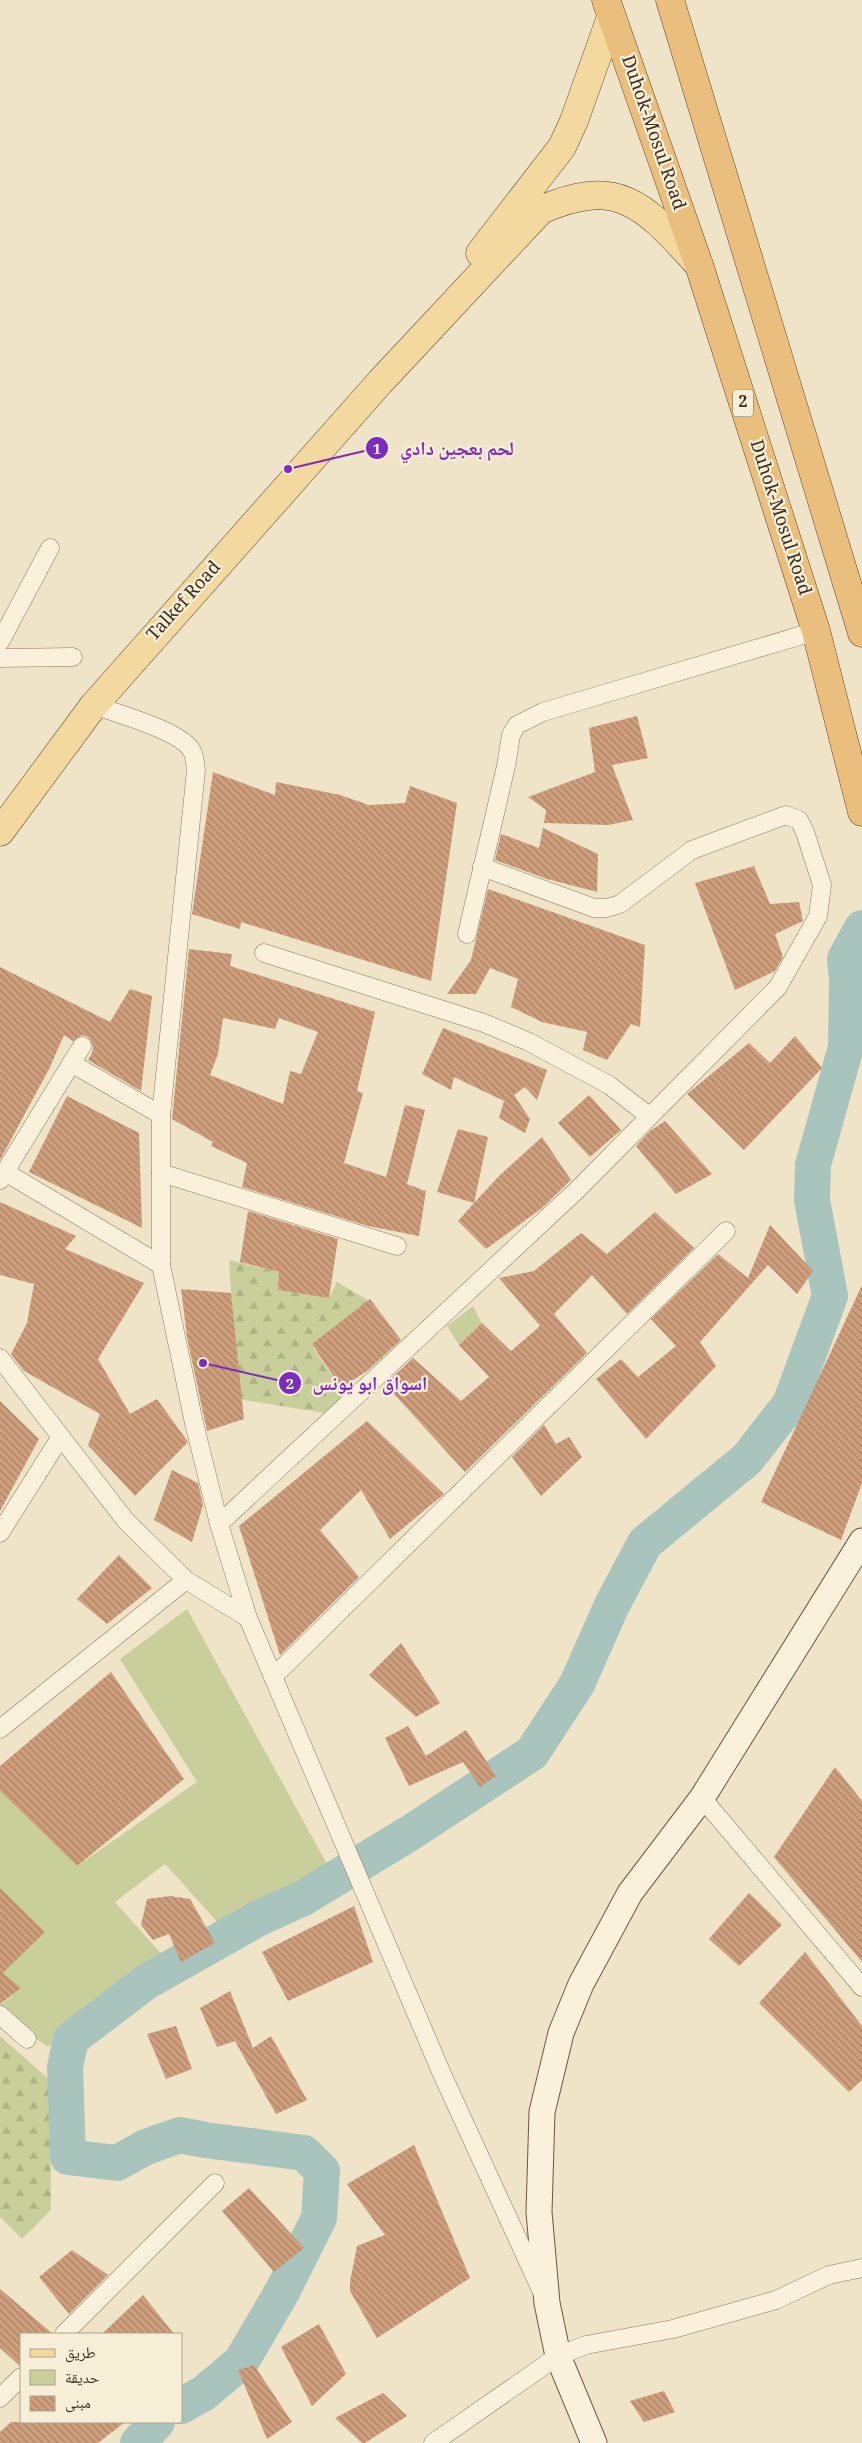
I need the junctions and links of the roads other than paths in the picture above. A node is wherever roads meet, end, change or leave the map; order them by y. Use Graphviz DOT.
graph roads {
  1 [pos="670,0"];
  2 [pos="609,8"];
  3 [pos="699,265"];
  4 [pos="381,381"];
  5 [pos="50,548"];
  6 [pos="816,631"];
  7 [pos="862,633"];
  8 [pos="0,642"];
  9 [pos="73,656"];
  10 [pos="0,658"];
  11 [pos="94,705"];
  12 [pos="862,812"];
  13 [pos="0,832"];
  14 [pos="482,867"];
  15 [pos="467,934"];
  16 [pos="264,953"];
  17 [pos="82,1046"];
  18 [pos="71,1063"];
  19 [pos="161,1115"];
  20 [pos="649,1116"];
  21 [pos="161,1173"];
  22 [pos="3,1176"];
  23 [pos="726,1231"];
  24 [pos="397,1246"];
  25 [pos="161,1265"];
  26 [pos="0,1358"];
  27 [pos="60,1438"];
  28 [pos="219,1524"];
  29 [pos="0,1533"];
  30 [pos="862,1541"];
  31 [pos="186,1580"];
  32 [pos="248,1618"];
  33 [pos="273,1677"];
  34 [pos="0,1729"];
  35 [pos="702,1798"];
  36 [pos="862,1987"];
  37 [pos="0,2014"];
  38 [pos="27,2040"];
  39 [pos="214,2183"];
  40 [pos="862,2268"];
  41 [pos="547,2303"];
  42 [pos="65,2333"];
  43 [pos="558,2356"];
  44 [pos="20,2378"];
  45 [pos="0,2398"];
  46 [pos="433,2443"];
  47 [pos="594,2443"];
  1 -- 7 [label="highway"];
  2 -- 3 [label="highway, Duhok-Mosul Road / 2"];
  2 -- 4 [label="main road"];
  3 -- 4 [label="main road"];
  3 -- 6 [label="highway, Duhok-Mosul Road / 2"];
  4 -- 11 [label="main road, Talkef Road"];
  5 -- 8 [label="street"];
  6 -- 12 [label="highway, Duhok-Mosul Road / 2"];
  6 -- 14 [label="street"];
  9 -- 10 [label="street"];
  11 -- 13 [label="main road, Talkef Road"];
  11 -- 19 [label="street"];
  14 -- 15 [label="street"];
  14 -- 20 [label="street"];
  16 -- 20 [label="street"];
  17 -- 18 [label="street"];
  18 -- 19 [label="street"];
  18 -- 22 [label="street"];
  19 -- 21 [label="street"];
  20 -- 28 [label="street"];
  21 -- 24 [label="street"];
  21 -- 25 [label="street"];
  22 -- 25 [label="street"];
  23 -- 33 [label="street"];
  25 -- 28 [label="street"];
  26 -- 27 [label="street"];
  27 -- 29 [label="street"];
  27 -- 31 [label="street"];
  28 -- 32 [label="street"];
  30 -- 35 [label="main road"];
  31 -- 32 [label="street"];
  31 -- 34 [label="street"];
  32 -- 33 [label="street"];
  33 -- 41 [label="street"];
  35 -- 36 [label="street"];
  35 -- 41 [label="main road"];
  37 -- 38 [label="street"];
  39 -- 42 [label="street"];
  40 -- 43 [label="street"];
  41 -- 43 [label="main road"];
  43 -- 46 [label="street"];
  43 -- 47 [label="main road"];
  44 -- 45 [label="street"];
}
